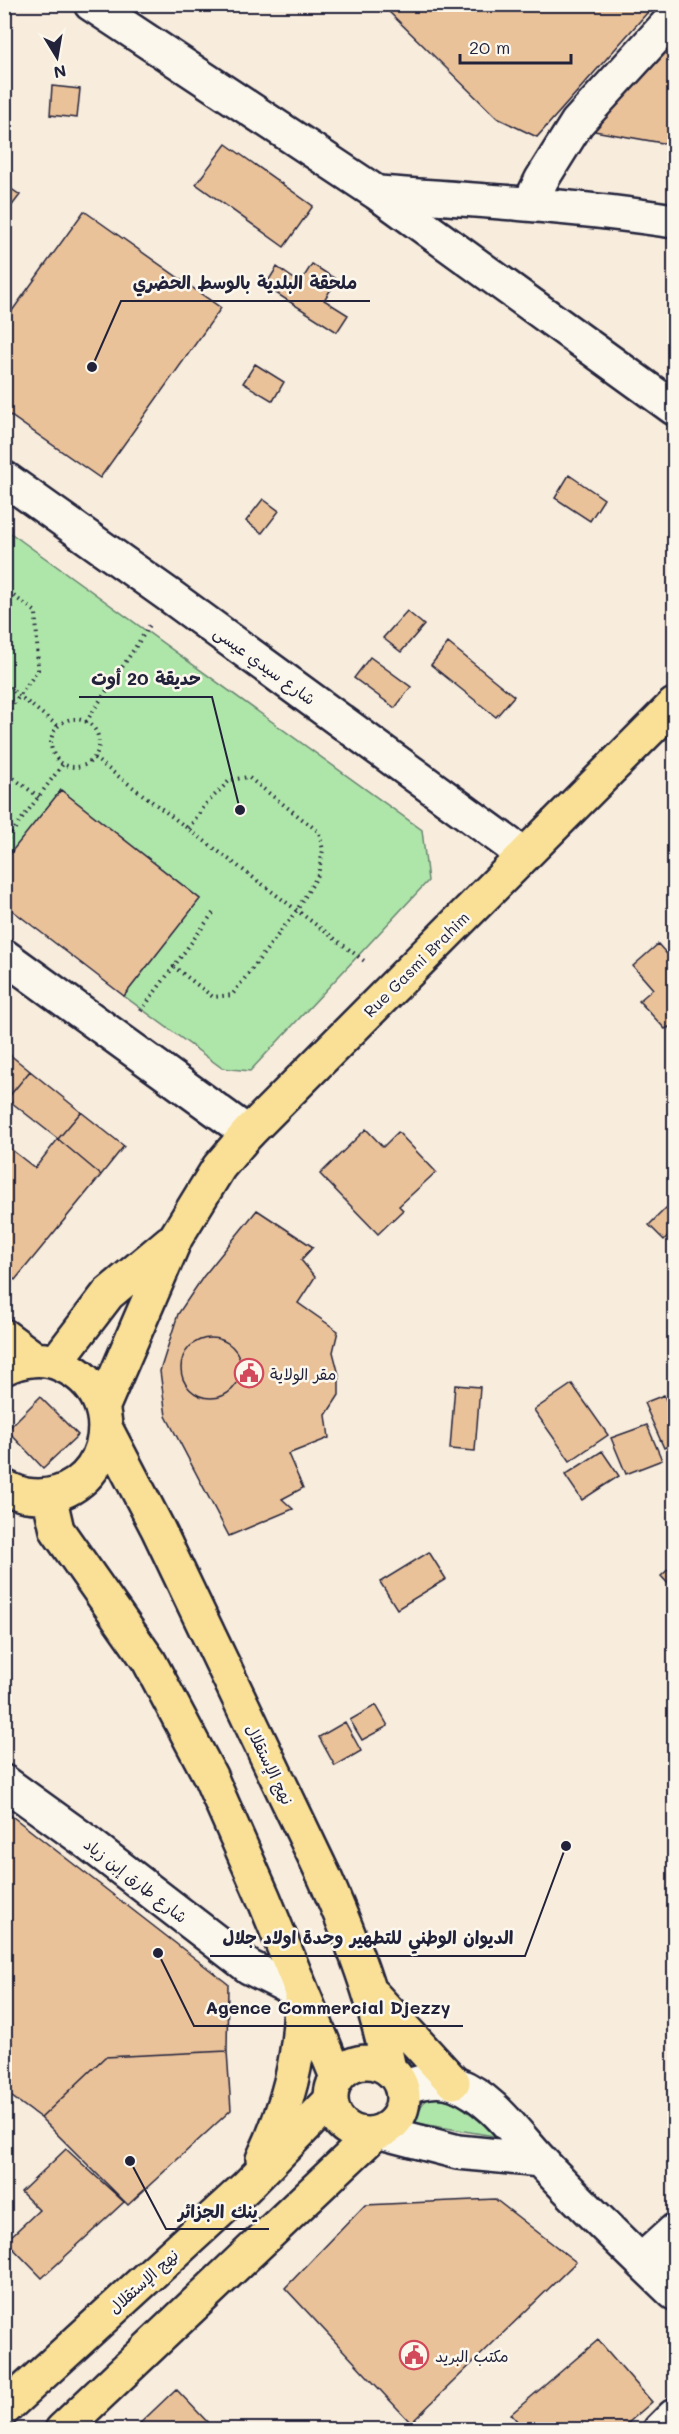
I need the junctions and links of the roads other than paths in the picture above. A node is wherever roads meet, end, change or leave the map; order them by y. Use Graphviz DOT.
graph roads {
  1 [pos="91,4"];
  2 [pos="675,17"];
  3 [pos="377,194"];
  4 [pos="530,203"];
  5 [pos="675,221"];
  6 [pos="675,408"];
  7 [pos="4,478"];
  8 [pos="675,705"];
  9 [pos="524,855"];
  10 [pos="4,956"];
  11 [pos="248,1133"];
  12 [pos="176,1237"];
  13 [pos="4,1336"];
  14 [pos="32,1363"];
  15 [pos="104,1418"];
  16 [pos="21,1496"];
  17 [pos="4,1782"];
  18 [pos="370,1992"];
  19 [pos="301,1993"];
  20 [pos="396,2079"];
  21 [pos="453,2082"];
  22 [pos="334,2089"];
  23 [pos="377,2134"];
  24 [pos="540,2160"];
  25 [pos="246,2187"];
  26 [pos="675,2230"];
  27 [pos="641,2262"];
  28 [pos="675,2293"];
  29 [pos="4,2409"];
  30 [pos="675,2416"];
  31 [pos="62,2430"];
  32 [pos="660,2430"];
  1 -- 3 [label="street"];
  2 -- 4 [label="street"];
  3 -- 4 [label="street"];
  3 -- 6 [label="street"];
  4 -- 5 [label="street"];
  7 -- 9 [label="street, شارع سيدي عيسى"];
  8 -- 9 [label="main road, Rue Gasmi Brahim"];
  9 -- 11 [label="main road, Rue Gasmi Brahim"];
  10 -- 11 [label="street"];
  11 -- 12 [label="main road, Rue Gasmi Brahim"];
  12 -- 14 [label="main road, Rue Gasmi Brahim"];
  12 -- 15 [label="main road, Rue Gasmi Brahim"];
  13 -- 14 [label="main road, نهج الإستقلال"];
  14 -- 15 [label="main road, نهج الإستقلال"];
  15 -- 16 [label="main road, Rue Gasmi Brahim"];
  15 -- 18 [label="main road, نهج الإستقلال"];
  16 -- 19 [label="main road"];
  17 -- 19 [label="street, شارع طارق إبن زياد"];
  18 -- 20 [label="main road, نهج الإستقلال"];
  18 -- 21 [label="main road"];
  19 -- 22 [label="main road"];
  19 -- 25 [label="main road"];
  20 -- 21 [label="street"];
  20 -- 22 [label="main road"];
  20 -- 23 [label="main road"];
  21 -- 24 [label="street"];
  22 -- 23 [label="main road"];
  22 -- 25 [label="main road, نهج الإستقلال"];
  23 -- 24 [label="street"];
  23 -- 31 [label="main road"];
  24 -- 27 [label="street"];
  25 -- 29 [label="main road, نهج الإستقلال"];
  26 -- 27 [label="street"];
  27 -- 28 [label="street"];
  30 -- 32 [label="street"];
}
